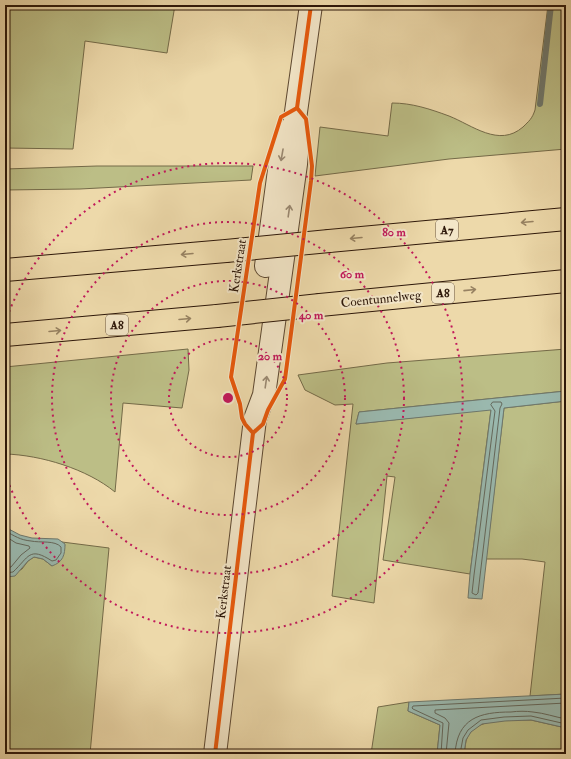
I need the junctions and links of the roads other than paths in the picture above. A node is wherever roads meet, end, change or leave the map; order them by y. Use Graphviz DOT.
graph roads {
  1 [pos="311,5"];
  2 [pos="566,219"];
  3 [pos="5,257"];
  4 [pos="50,267"];
  5 [pos="5,270"];
  6 [pos="566,281"];
  7 [pos="9,335"];
  8 [pos="214,754"];
  1 -- 8 [label="street, Kerkstraat"];
  2 -- 4 [label="highway, A7, one-way, bridge"];
  3 -- 4 [label="highway"];
  4 -- 5 [label="highway, A7"];
  7 -- 6 [label="highway, Coentunnelweg / A8, one-way, bridge"];
}
